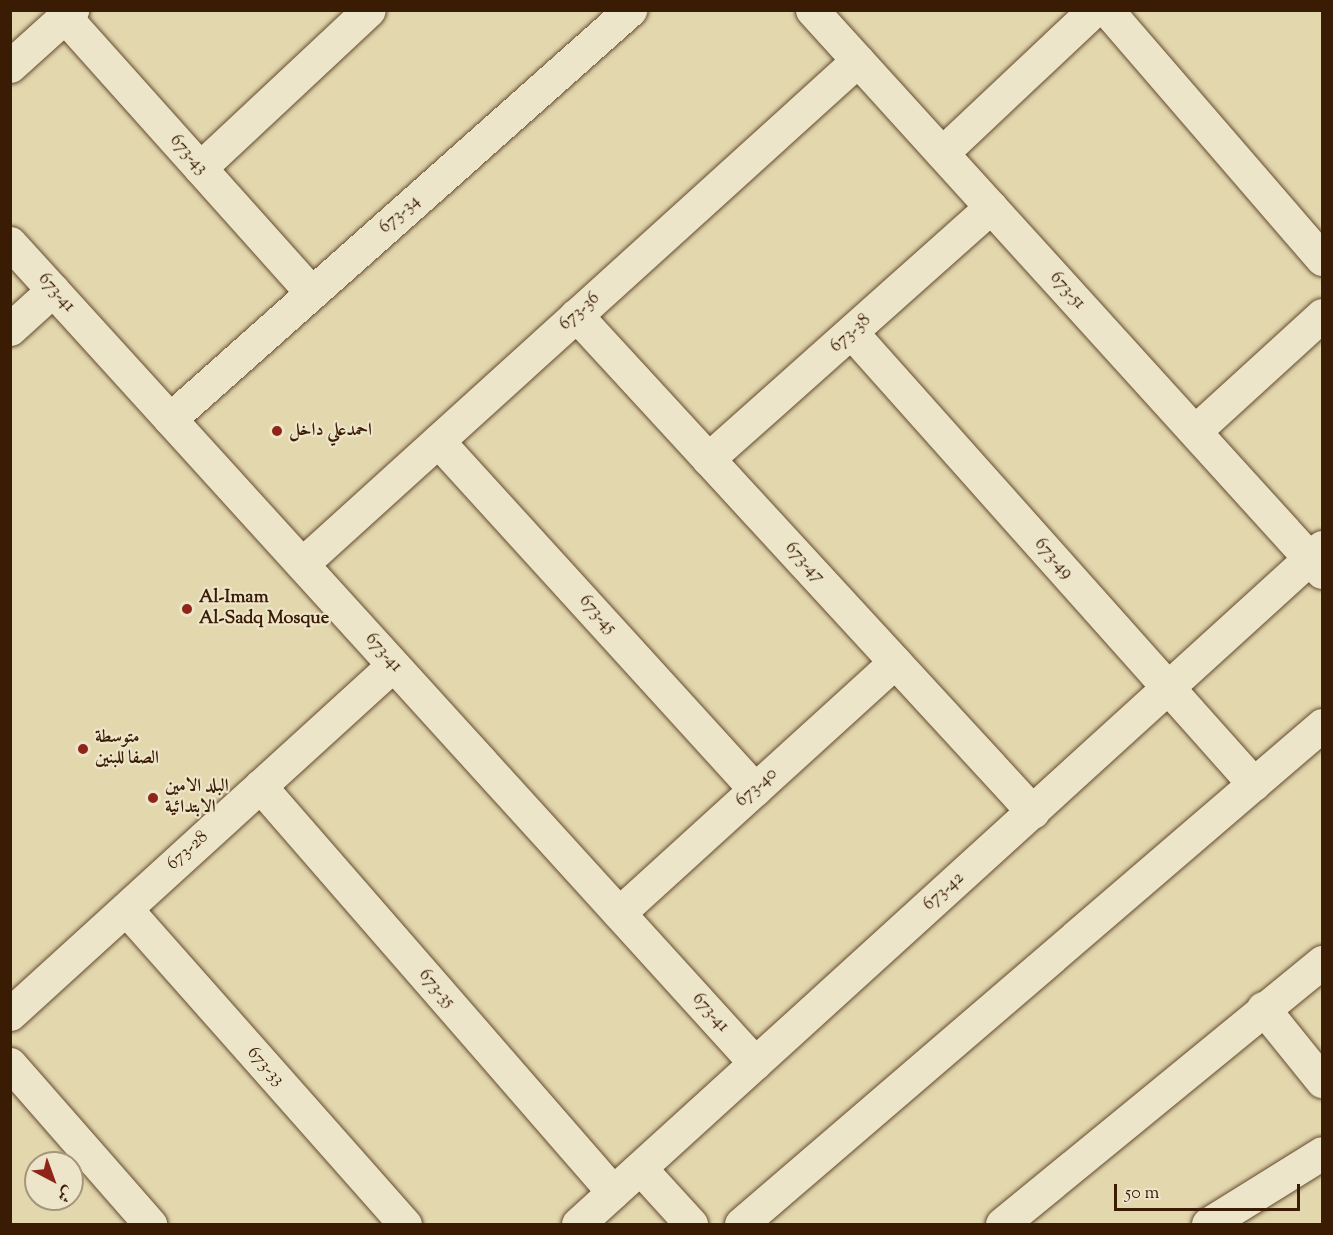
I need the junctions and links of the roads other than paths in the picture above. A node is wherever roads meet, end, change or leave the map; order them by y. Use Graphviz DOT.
graph roads {
  1 [pos="369,10"];
  2 [pos="630,10"];
  3 [pos="812,10"];
  4 [pos="1094,10"];
  5 [pos="1107,10"];
  6 [pos="69,14"];
  7 [pos="858,60"];
  8 [pos="10,66"];
  9 [pos="942,153"];
  10 [pos="200,168"];
  11 [pos="992,207"];
  12 [pos="10,243"];
  13 [pos="1323,259"];
  14 [pos="53,290"];
  15 [pos="312,294"];
  16 [pos="576,315"];
  17 [pos="1323,315"];
  18 [pos="10,329"];
  19 [pos="852,333"];
  20 [pos="170,419"];
  21 [pos="1195,431"];
  22 [pos="438,441"];
  23 [pos="708,459"];
  24 [pos="1319,559"];
  25 [pos="302,564"];
  26 [pos="895,662"];
  27 [pos="393,665"];
  28 [pos="1169,688"];
  29 [pos="1323,725"];
  30 [pos="1254,784"];
  31 [pos="260,786"];
  32 [pos="755,789"];
  33 [pos="1033,812"];
  34 [pos="126,909"];
  35 [pos="618,913"];
  36 [pos="1323,962"];
  37 [pos="1263,1008"];
  38 [pos="10,1014"];
  39 [pos="10,1064"];
  40 [pos="755,1064"];
  41 [pos="1323,1081"];
  42 [pos="1323,1153"];
  43 [pos="640,1168"];
  44 [pos="613,1192"];
  45 [pos="150,1224"];
  46 [pos="405,1224"];
  47 [pos="578,1224"];
  48 [pos="691,1224"];
  49 [pos="741,1224"];
  50 [pos="1002,1224"];
  51 [pos="1208,1224"];
  1 -- 10 [label="street"];
  2 -- 15 [label="street, 673-34"];
  3 -- 7 [label="street, 673-51"];
  4 -- 9 [label="street"];
  5 -- 13 [label="street"];
  6 -- 8 [label="street"];
  6 -- 10 [label="street, 673-43"];
  7 -- 9 [label="street, 673-51"];
  7 -- 16 [label="street, 673-36"];
  9 -- 11 [label="street, 673-51"];
  10 -- 15 [label="street, 673-43"];
  11 -- 19 [label="street, 673-38"];
  11 -- 21 [label="street, 673-51"];
  12 -- 14 [label="street, 673-41"];
  14 -- 18 [label="street"];
  14 -- 20 [label="street, 673-41"];
  15 -- 20 [label="street, 673-34"];
  16 -- 22 [label="street, 673-36"];
  16 -- 23 [label="street, 673-47"];
  17 -- 21 [label="street"];
  19 -- 23 [label="street, 673-38"];
  19 -- 28 [label="street, 673-49"];
  20 -- 25 [label="street, 673-41"];
  21 -- 24 [label="street, 673-51"];
  22 -- 25 [label="street, 673-36"];
  22 -- 32 [label="street, 673-45"];
  23 -- 26 [label="street, 673-47"];
  24 -- 28 [label="street, 673-42"];
  25 -- 27 [label="street, 673-41"];
  26 -- 32 [label="street, 673-40"];
  26 -- 33 [label="street, 673-47"];
  27 -- 31 [label="street, 673-28"];
  27 -- 35 [label="street, 673-41"];
  28 -- 30 [label="street, 673-49"];
  28 -- 33 [label="street, 673-42"];
  29 -- 30 [label="street"];
  30 -- 49 [label="street"];
  31 -- 34 [label="street, 673-28"];
  31 -- 44 [label="street, 673-35"];
  32 -- 35 [label="street, 673-40"];
  33 -- 40 [label="street, 673-42"];
  34 -- 38 [label="street, 673-28"];
  34 -- 46 [label="street, 673-33"];
  35 -- 40 [label="street, 673-41"];
  36 -- 37 [label="street"];
  37 -- 41 [label="street"];
  37 -- 50 [label="street"];
  39 -- 45 [label="street"];
  40 -- 43 [label="street, 673-42"];
  42 -- 51 [label="street"];
  43 -- 44 [label="street, 673-42"];
  43 -- 48 [label="street"];
  44 -- 47 [label="street, 673-42"];
}
